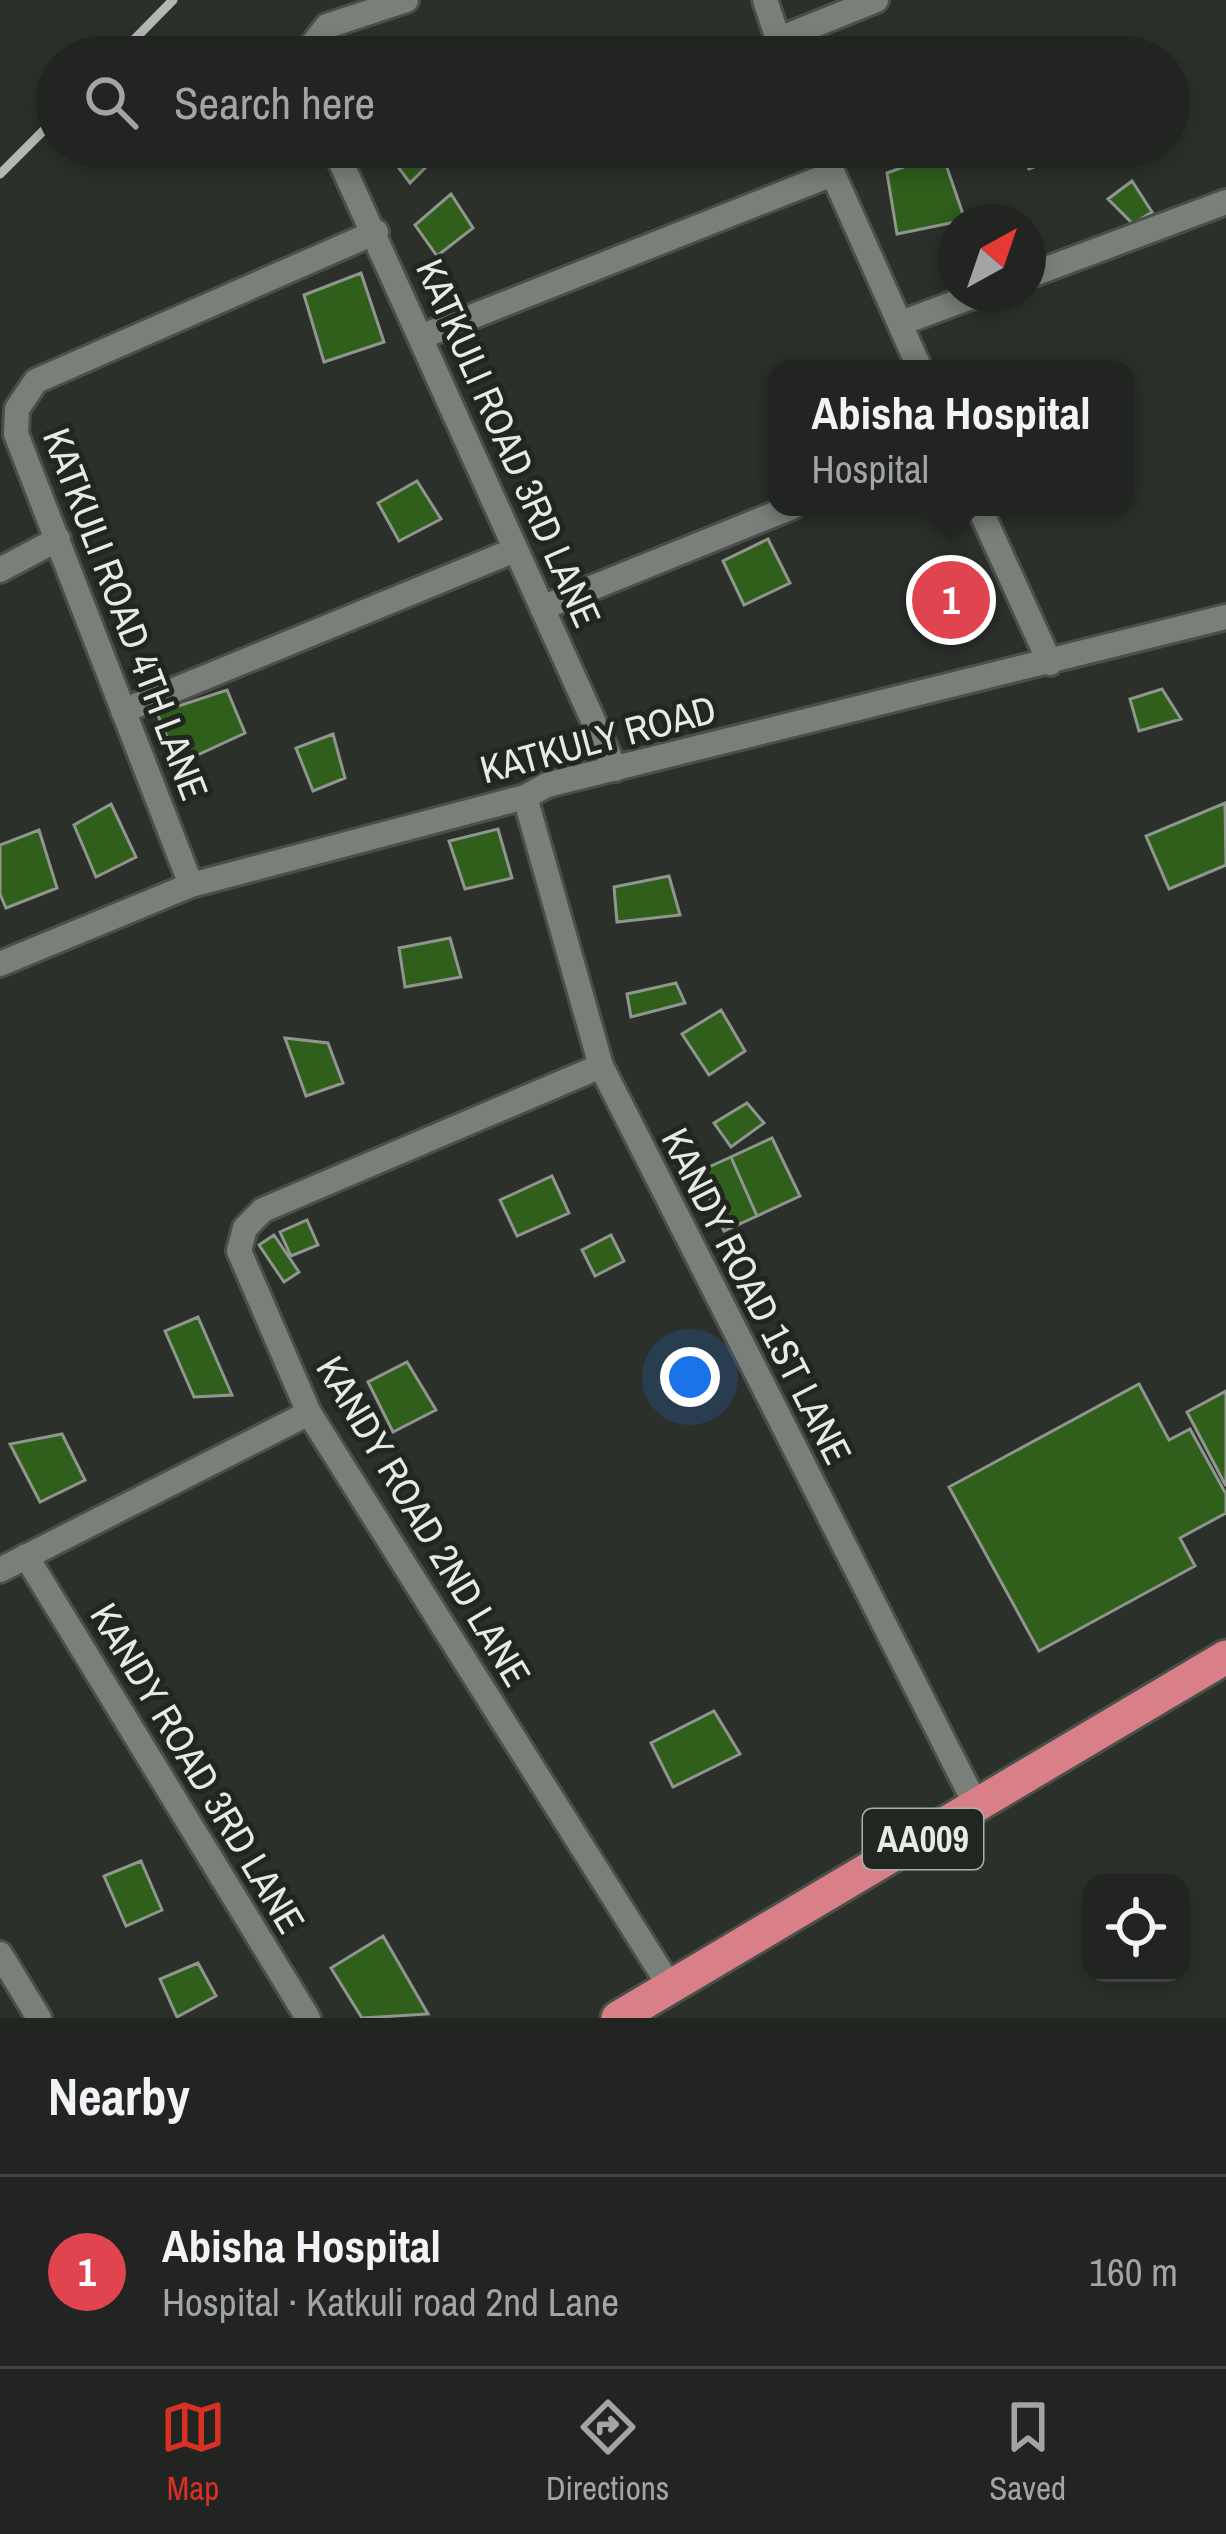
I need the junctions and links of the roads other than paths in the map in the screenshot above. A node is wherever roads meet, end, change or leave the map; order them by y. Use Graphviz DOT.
graph roads {
  1 [pos="406,0"];
  2 [pos="765,0"];
  3 [pos="876,0"];
  4 [pos="319,36"];
  5 [pos="776,36"];
  6 [pos="804,36"];
  7 [pos="344,168"];
  8 [pos="830,168"];
  9 [pos="832,174"];
  10 [pos="1226,202"];
  11 [pos="376,232"];
  12 [pos="1046,269"];
  13 [pos="938,309"];
  14 [pos="901,323"];
  15 [pos="423,335"];
  16 [pos="916,360"];
  17 [pos="770,516"];
  18 [pos="983,516"];
  19 [pos="58,539"];
  20 [pos="514,550"];
  21 [pos="0,570"];
  22 [pos="542,608"];
  23 [pos="1226,617"];
  24 [pos="1050,663"];
  25 [pos="123,711"];
  26 [pos="615,769"];
  27 [pos="525,797"];
  28 [pos="191,885"];
  29 [pos="0,964"];
  30 [pos="602,1066"];
  31 [pos="309,1413"];
  32 [pos="26,1556"];
  33 [pos="0,1570"];
  34 [pos="1226,1657"];
  35 [pos="977,1807"];
  36 [pos="0,1954"];
  37 [pos="671,1988"];
  38 [pos="39,2018"];
  39 [pos="308,2018"];
  40 [pos="618,2018"];
  1 -- 4 [label="street"];
  2 -- 5 [label="street"];
  3 -- 6 [label="street"];
  7 -- 11 [label="street, KATKULI ROAD 3RD LANE"];
  8 -- 9 [label="street"];
  9 -- 14 [label="street"];
  9 -- 15 [label="street"];
  10 -- 12 [label="street"];
  11 -- 15 [label="street, KATKULI ROAD 3RD LANE"];
  11 -- 19 [label="street, KATKULI ROAD 4TH LANE"];
  13 -- 14 [label="street"];
  14 -- 16 [label="street"];
  15 -- 20 [label="street, KATKULI ROAD 3RD LANE"];
  17 -- 22 [label="street"];
  18 -- 24 [label="street"];
  19 -- 21 [label="street"];
  19 -- 25 [label="street, KATKULI ROAD 4TH LANE"];
  20 -- 22 [label="street, KATKULI ROAD 3RD LANE"];
  20 -- 25 [label="street"];
  22 -- 26 [label="street, KATKULI ROAD 3RD LANE"];
  23 -- 24 [label="street, KATKULY ROAD"];
  24 -- 26 [label="street, KATKULY ROAD"];
  25 -- 28 [label="street, KATKULI ROAD 4TH LANE"];
  26 -- 27 [label="street, KATKULY ROAD"];
  27 -- 28 [label="street, KATKULY ROAD"];
  27 -- 30 [label="street, KANDY ROAD 1ST LANE"];
  28 -- 29 [label="street, KATKULY ROAD"];
  30 -- 31 [label="street, KANDY ROAD 2ND LANE"];
  30 -- 35 [label="street, KANDY ROAD 1ST LANE"];
  31 -- 32 [label="street"];
  31 -- 37 [label="street, KANDY ROAD 2ND LANE"];
  32 -- 33 [label="street"];
  32 -- 39 [label="street, KANDY ROAD 3RD LANE"];
  34 -- 35 [label="highway, AA009"];
  35 -- 37 [label="highway, AA009"];
  36 -- 38 [label="street"];
  37 -- 40 [label="highway, AA009"];
}
